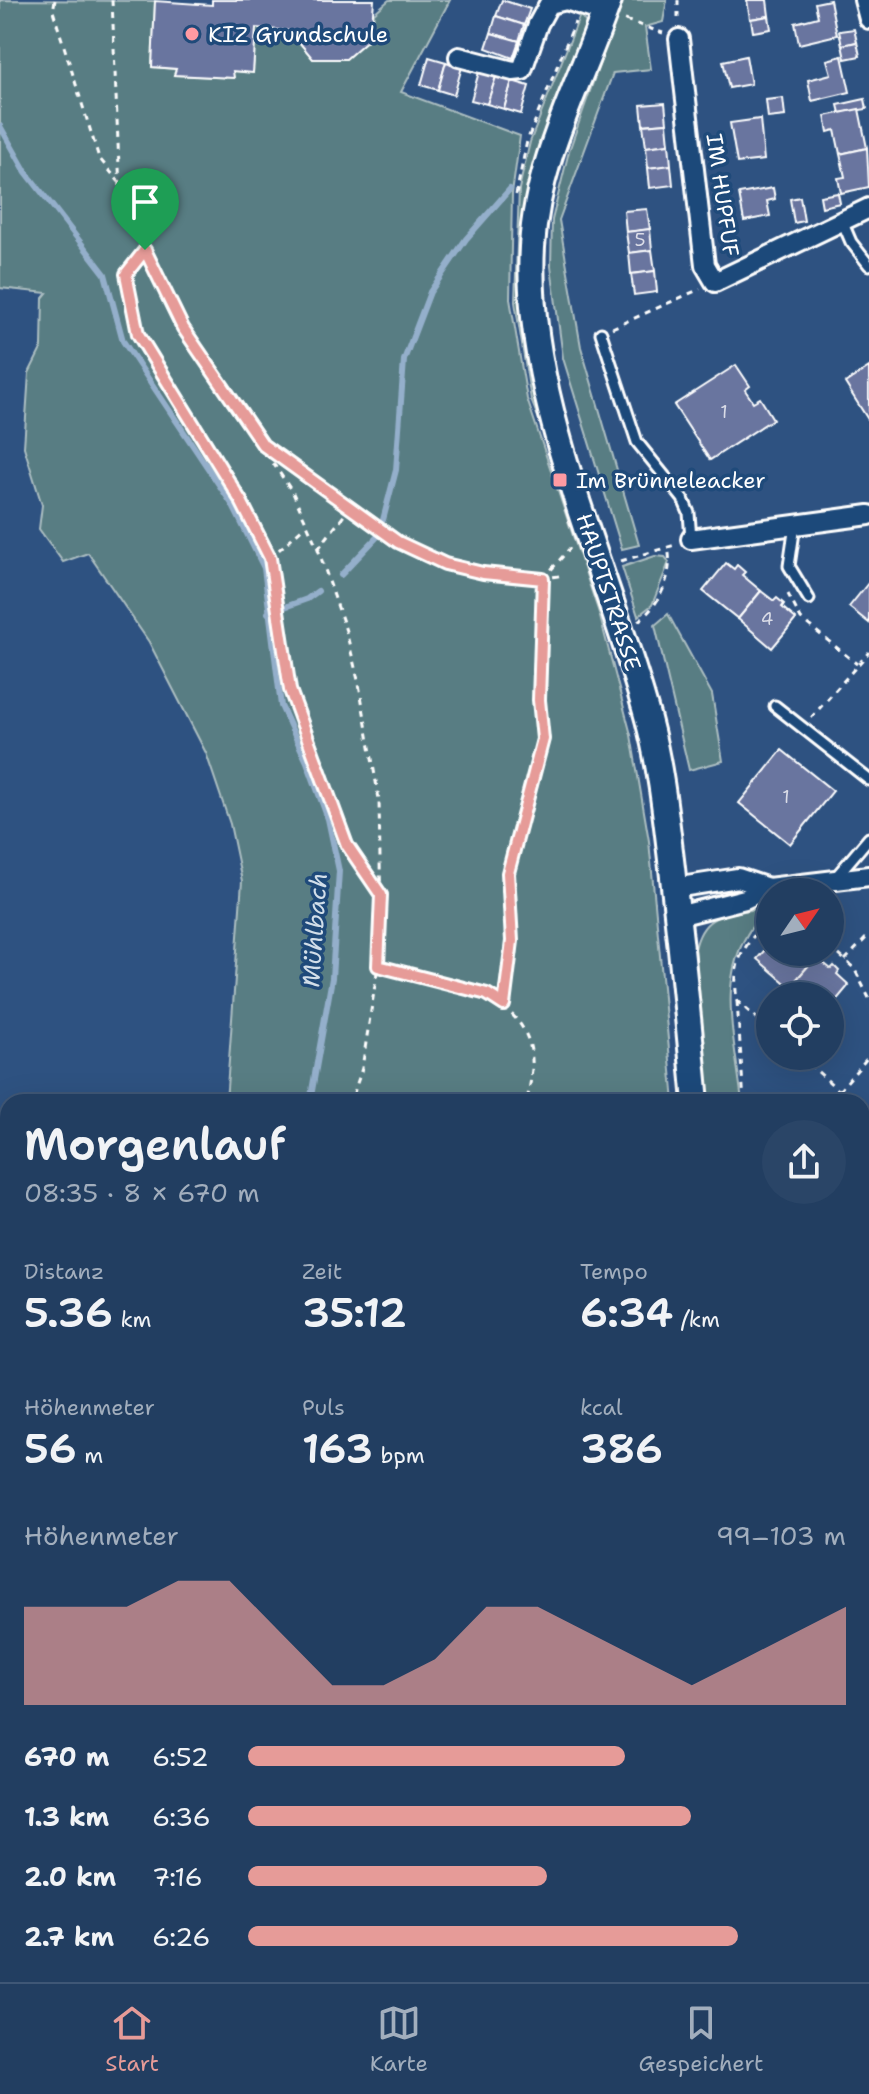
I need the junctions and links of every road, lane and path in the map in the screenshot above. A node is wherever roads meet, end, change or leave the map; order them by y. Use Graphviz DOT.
graph roads {
  1 [pos="55,0"];
  2 [pos="112,0"];
  3 [pos="864,0"];
  4 [pos="607,6"];
  5 [pos="869,19"];
  6 [pos="679,39"];
  7 [pos="459,57"];
  8 [pos="119,182"];
  9 [pos="869,208"];
  10 [pos="842,221"];
  11 [pos="145,250"];
  12 [pos="869,265"];
  13 [pos="715,282"];
  14 [pos="601,333"];
  15 [pos="263,445"];
  16 [pos="349,509"];
  17 [pos="584,514"];
  18 [pos="869,515"];
  19 [pos="307,525"];
  20 [pos="795,525"];
  21 [pos="691,539"];
  22 [pos="668,548"];
  23 [pos="318,549"];
  24 [pos="270,558"];
  25 [pos="621,561"];
  26 [pos="564,575"];
  27 [pos="543,579"];
  28 [pos="796,581"];
  29 [pos="809,599"];
  30 [pos="620,625"];
  31 [pos="869,652"];
  32 [pos="857,664"];
  33 [pos="775,706"];
  34 [pos="803,727"];
  35 [pos="869,780"];
  36 [pos="869,838"];
  37 [pos="869,876"];
  38 [pos="835,878"];
  39 [pos="844,878"];
  40 [pos="756,884"];
  41 [pos="674,888"];
  42 [pos="756,894"];
  43 [pos="381,895"];
  44 [pos="678,916"];
  45 [pos="756,930"];
  46 [pos="869,935"];
  47 [pos="845,960"];
  48 [pos="378,966"];
  49 [pos="869,998"];
  50 [pos="737,1001"];
  51 [pos="504,1005"];
  52 [pos="756,1018"];
  53 [pos="869,1056"];
  54 [pos="816,1070"];
  55 [pos="839,1091"];
  56 [pos="354,1094"];
  57 [pos="528,1094"];
  58 [pos="695,1094"];
  59 [pos="743,1094"];
  60 [pos="843,1094"];
  1 -- 8 [label="path"];
  2 -- 8 [label="path"];
  3 -- 5 [label="street"];
  4 -- 6 [label="path"];
  4 -- 7 [label="street"];
  4 -- 17 [label="street, HAUPTSTRASSE"];
  6 -- 13 [label="street, IM HUPFUF"];
  8 -- 11 [label="path"];
  9 -- 10 [label="street, IM HUPFUF"];
  10 -- 12 [label="lane"];
  10 -- 13 [label="street, IM HUPFUF"];
  11 -- 15 [label="path"];
  11 -- 24 [label="path"];
  13 -- 14 [label="path"];
  14 -- 21 [label="lane"];
  15 -- 16 [label="path"];
  15 -- 19 [label="path"];
  16 -- 23 [label="path"];
  16 -- 27 [label="path"];
  17 -- 27 [label="path"];
  17 -- 30 [label="street, HAUPTSTRASSE"];
  18 -- 20 [label="street"];
  19 -- 23 [label="path"];
  19 -- 24 [label="path"];
  20 -- 21 [label="street"];
  20 -- 28 [label="lane"];
  21 -- 22 [label="path"];
  22 -- 25 [label="path"];
  22 -- 30 [label="path"];
  23 -- 43 [label="path"];
  24 -- 43 [label="path"];
  26 -- 27 [label="path"];
  27 -- 51 [label="path"];
  28 -- 29 [label="lane"];
  28 -- 32 [label="path"];
  30 -- 41 [label="street, HAUPTSTRASSE"];
  31 -- 32 [label="path"];
  32 -- 34 [label="path"];
  33 -- 34 [label="lane"];
  34 -- 35 [label="lane"];
  36 -- 38 [label="lane"];
  37 -- 39 [label="street"];
  40 -- 41 [label="street"];
  41 -- 44 [label="street, HAUPTSTRASSE"];
  42 -- 44 [label="street"];
  43 -- 48 [label="path"];
  44 -- 58 [label="street, HAUPTSTRASSE"];
  45 -- 50 [label="path"];
  46 -- 47 [label="path"];
  47 -- 49 [label="path"];
  48 -- 51 [label="path"];
  48 -- 56 [label="path"];
  50 -- 52 [label="path"];
  50 -- 59 [label="path"];
  51 -- 57 [label="path"];
  53 -- 55 [label="path"];
  54 -- 55 [label="path"];
  55 -- 60 [label="path"];
}
